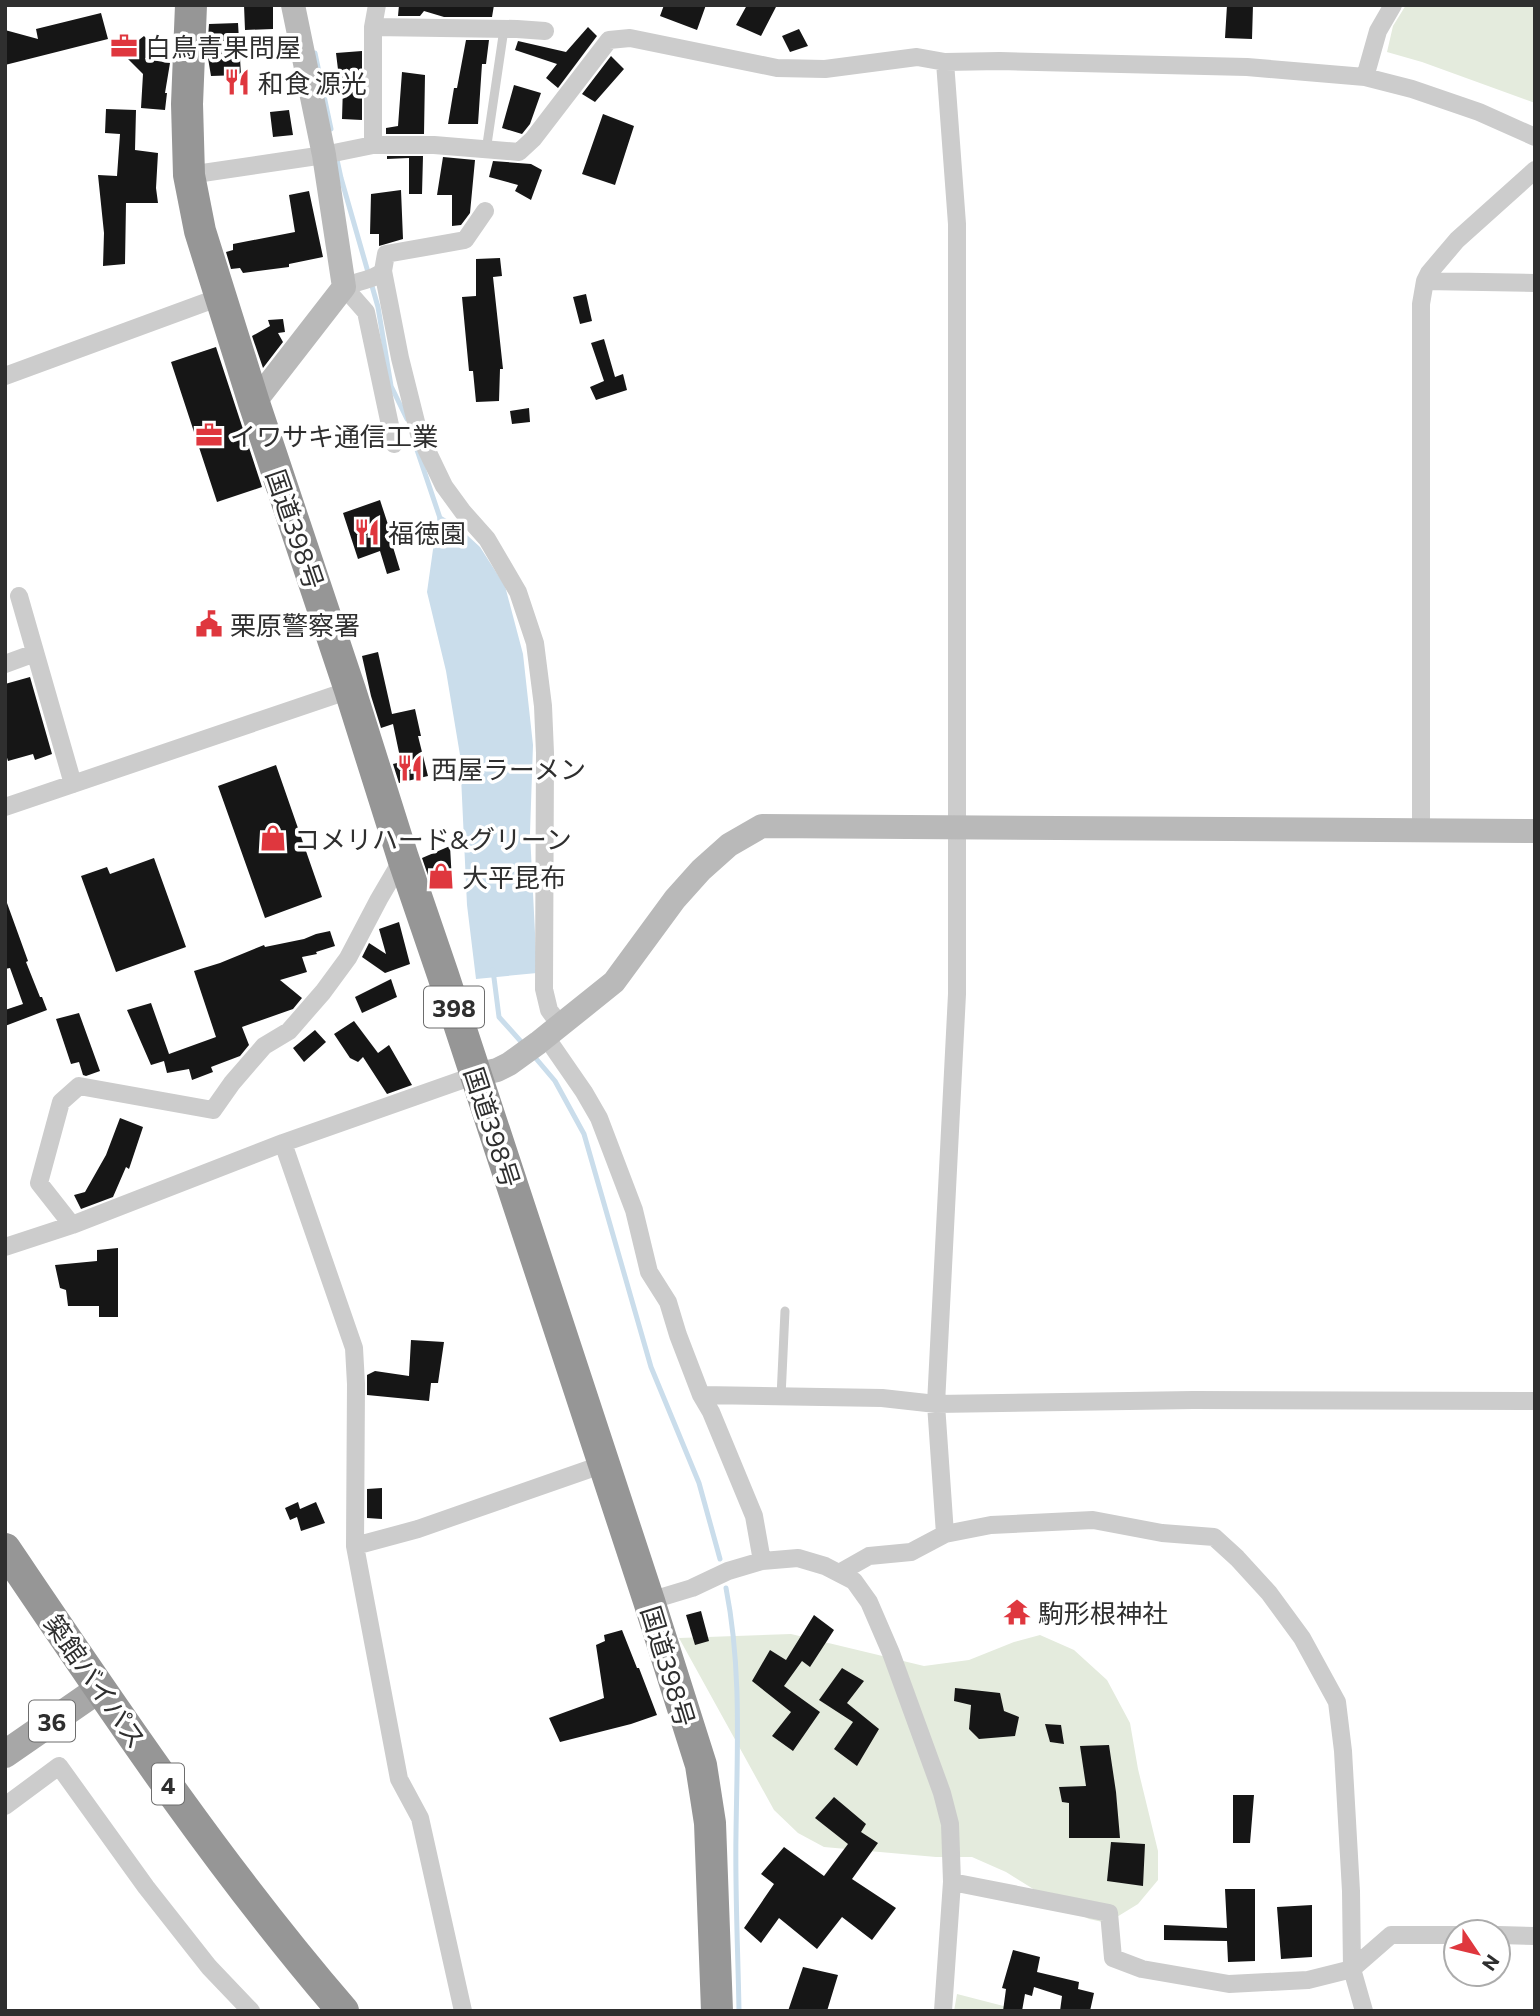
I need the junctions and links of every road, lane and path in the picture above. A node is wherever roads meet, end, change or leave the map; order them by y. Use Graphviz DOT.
graph roads {
  1 [pos="191,5"];
  2 [pos="293,5"];
  3 [pos="377,5"];
  4 [pos="1393,5"];
  5 [pos="373,27"];
  6 [pos="504,29"];
  7 [pos="545,31"];
  8 [pos="944,62"];
  9 [pos="1365,76"];
  10 [pos="1535,137"];
  11 [pos="373,145"];
  12 [pos="486,151"];
  13 [pos="326,154"];
  14 [pos="1535,170"];
  15 [pos="189,175"];
  16 [pos="485,211"];
  17 [pos="381,274"];
  18 [pos="1425,281"];
  19 [pos="1535,283"];
  20 [pos="351,284"];
  21 [pos="220,297"];
  22 [pos="5,376"];
  23 [pos="254,403"];
  24 [pos="394,444"];
  25 [pos="19,596"];
  26 [pos="35,653"];
  27 [pos="5,663"];
  28 [pos="350,690"];
  29 [pos="73,784"];
  30 [pos="5,807"];
  31 [pos="956,827"];
  32 [pos="1421,830"];
  33 [pos="1535,831"];
  34 [pos="403,858"];
  35 [pos="548,1035"];
  36 [pos="476,1076"];
  37 [pos="283,1143"];
  38 [pos="72,1225"];
  39 [pos="5,1248"];
  40 [pos="785,1311"];
  41 [pos="701,1395"];
  42 [pos="781,1397"];
  43 [pos="1535,1401"];
  44 [pos="936,1404"];
  45 [pos="604,1464"];
  46 [pos="945,1534"];
  47 [pos="355,1546"];
  48 [pos="5,1549"];
  49 [pos="762,1561"];
  50 [pos="839,1573"];
  51 [pos="649,1601"];
  52 [pos="99,1689"];
  53 [pos="5,1754"];
  54 [pos="5,1806"];
  55 [pos="952,1882"];
  56 [pos="1442,1935"];
  57 [pos="1512,1936"];
  58 [pos="1535,1936"];
  59 [pos="1352,1969"];
  60 [pos="251,2011"];
  61 [pos="343,2011"];
  62 [pos="463,2011"];
  63 [pos="716,2011"];
  64 [pos="943,2011"];
  65 [pos="1364,2011"];
  1 -- 15 [label="highway, 国道398号 / 398"];
  2 -- 13 [label="street"];
  3 -- 5 [label="street"];
  4 -- 9 [label="street"];
  5 -- 6 [label="street"];
  5 -- 11 [label="street"];
  6 -- 7 [label="street"];
  6 -- 12 [label="lane"];
  8 -- 9 [label="street"];
  8 -- 12 [label="street"];
  8 -- 31 [label="street"];
  9 -- 10 [label="street"];
  11 -- 12 [label="street"];
  11 -- 13 [label="street"];
  13 -- 15 [label="street"];
  13 -- 20 [label="street"];
  14 -- 18 [label="street"];
  15 -- 21 [label="highway, 国道398号 / 398"];
  16 -- 17 [label="street"];
  17 -- 20 [label="street"];
  17 -- 35 [label="street"];
  18 -- 19 [label="street"];
  18 -- 32 [label="street"];
  20 -- 23 [label="street"];
  20 -- 24 [label="street"];
  21 -- 22 [label="street"];
  21 -- 23 [label="highway, 国道398号 / 398"];
  23 -- 28 [label="highway, 国道398号 / 398"];
  25 -- 26 [label="street"];
  26 -- 27 [label="street"];
  26 -- 29 [label="street"];
  28 -- 29 [label="street"];
  28 -- 34 [label="highway, 国道398号 / 398"];
  29 -- 30 [label="street"];
  31 -- 32 [label="street"];
  31 -- 35 [label="street"];
  31 -- 44 [label="street"];
  32 -- 33 [label="street"];
  34 -- 36 [label="highway, 国道398号 / 398"];
  34 -- 38 [label="street"];
  35 -- 36 [label="street"];
  35 -- 41 [label="street"];
  36 -- 37 [label="street"];
  36 -- 45 [label="highway, 国道398号 / 398"];
  37 -- 38 [label="street"];
  37 -- 47 [label="street"];
  38 -- 39 [label="street"];
  40 -- 42 [label="lane"];
  41 -- 42 [label="street"];
  41 -- 49 [label="street"];
  42 -- 44 [label="street"];
  43 -- 44 [label="street"];
  44 -- 46 [label="street"];
  45 -- 47 [label="street"];
  45 -- 51 [label="highway, 国道398号 / 398"];
  46 -- 50 [label="street"];
  46 -- 59 [label="street"];
  47 -- 62 [label="street"];
  48 -- 52 [label="highway, 築館バイパス / 4"];
  49 -- 50 [label="street"];
  49 -- 51 [label="street"];
  50 -- 55 [label="street"];
  51 -- 63 [label="highway, 国道398号 / 398"];
  52 -- 53 [label="main road, 36"];
  52 -- 61 [label="highway, 築館バイパス / 4"];
  54 -- 60 [label="street"];
  55 -- 59 [label="street"];
  55 -- 64 [label="street"];
  56 -- 59 [label="street"];
  57 -- 58 [label="street"];
  59 -- 65 [label="street"];
}
